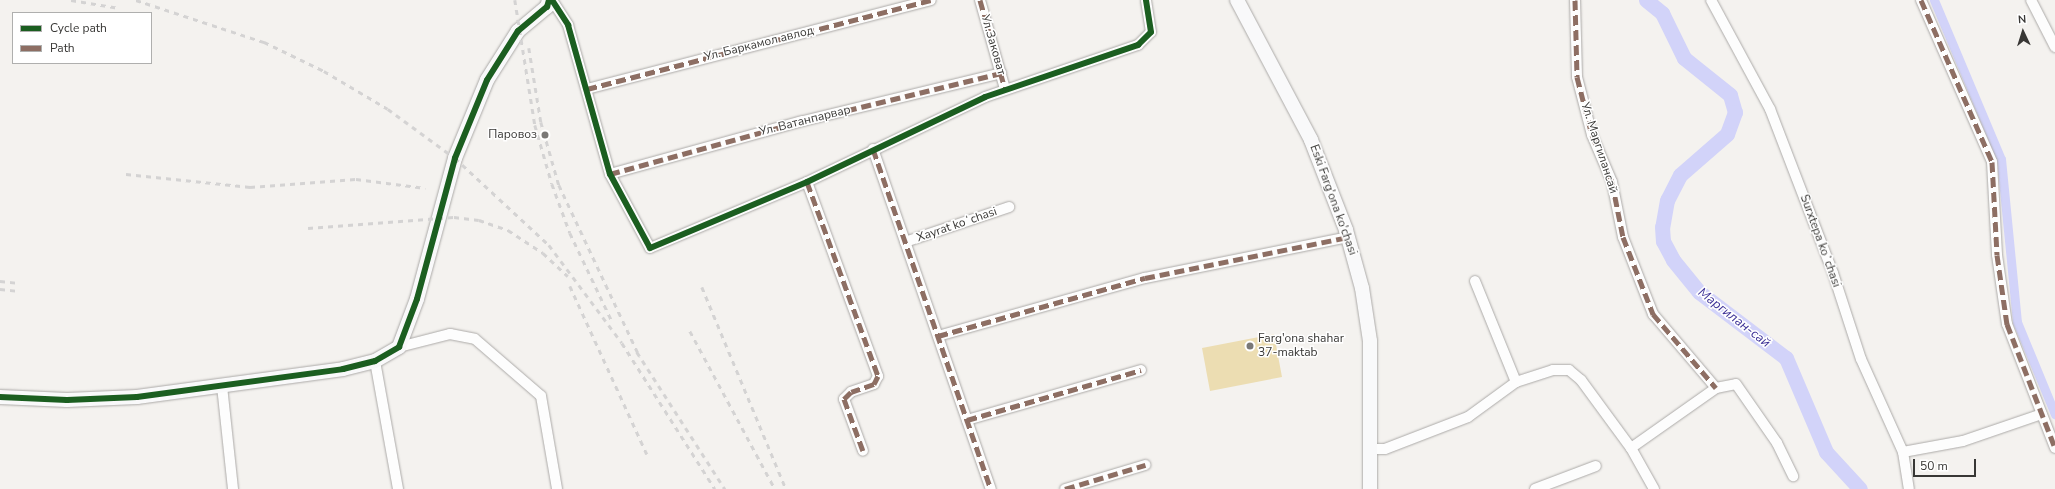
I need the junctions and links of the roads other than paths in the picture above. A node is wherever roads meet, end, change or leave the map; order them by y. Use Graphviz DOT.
graph roads {
  1 [pos="550,0"];
  2 [pos="931,0"];
  3 [pos="980,0"];
  4 [pos="1146,0"];
  5 [pos="1237,0"];
  6 [pos="1575,0"];
  7 [pos="1711,0"];
  8 [pos="1921,0"];
  9 [pos="2031,0"];
  10 [pos="2055,47"];
  11 [pos="1001,73"];
  12 [pos="587,89"];
  13 [pos="1006,89"];
  14 [pos="873,149"];
  15 [pos="610,174"];
  16 [pos="807,182"];
  17 [pos="1009,207"];
  18 [pos="1348,237"];
  19 [pos="906,242"];
  20 [pos="1475,281"];
  21 [pos="938,336"];
  22 [pos="399,347"];
  23 [pos="375,361"];
  24 [pos="1141,370"];
  25 [pos="1516,382"];
  26 [pos="222,386"];
  27 [pos="1716,388"];
  28 [pos="0,397"];
  29 [pos="2042,414"];
  30 [pos="967,420"];
  31 [pos="1631,448"];
  32 [pos="2055,448"];
  33 [pos="1372,449"];
  34 [pos="863,451"];
  35 [pos="1904,452"];
  36 [pos="1145,465"];
  37 [pos="1596,466"];
  38 [pos="1793,476"];
  39 [pos="233,489"];
  40 [pos="398,489"];
  41 [pos="557,489"];
  42 [pos="992,489"];
  43 [pos="1065,489"];
  44 [pos="1370,489"];
  45 [pos="1535,489"];
  46 [pos="1654,489"];
  47 [pos="1908,489"];
  1 -- 12 [label="street"];
  1 -- 22 [label="street"];
  2 -- 12 [label="street, Ул. Баркамол авлод"];
  3 -- 11 [label="street, Ул.Заковат"];
  4 -- 13 [label="street"];
  5 -- 18 [label="street, Eski Farg'ona ko'chasi"];
  6 -- 27 [label="street, Ул. Маргилансай"];
  7 -- 35 [label="street, Surxtepa koʻchasi"];
  8 -- 29 [label="street"];
  9 -- 10 [label="street"];
  11 -- 13 [label="street, Ул.Заковат"];
  11 -- 15 [label="street, Ул. Ватанпарвар"];
  12 -- 15 [label="street"];
  13 -- 14 [label="street"];
  14 -- 16 [label="street"];
  14 -- 19 [label="street"];
  15 -- 16 [label="street"];
  16 -- 34 [label="street"];
  17 -- 19 [label="street, Xayrat koʻchasi"];
  18 -- 21 [label="street"];
  18 -- 33 [label="street, Eski Farg'ona ko'chasi"];
  19 -- 21 [label="street"];
  20 -- 25 [label="street"];
  21 -- 30 [label="street"];
  22 -- 23 [label="street"];
  22 -- 41 [label="street"];
  23 -- 26 [label="street"];
  23 -- 40 [label="street"];
  24 -- 30 [label="street"];
  25 -- 31 [label="street"];
  25 -- 33 [label="street"];
  26 -- 28 [label="street"];
  26 -- 39 [label="street"];
  27 -- 31 [label="street"];
  27 -- 38 [label="street"];
  29 -- 32 [label="street"];
  29 -- 35 [label="street"];
  30 -- 42 [label="street"];
  31 -- 46 [label="street"];
  33 -- 44 [label="street, Eski Farg'ona ko'chasi"];
  35 -- 47 [label="street, Surxtepa koʻchasi"];
  36 -- 43 [label="street"];
  37 -- 45 [label="street"];
}
